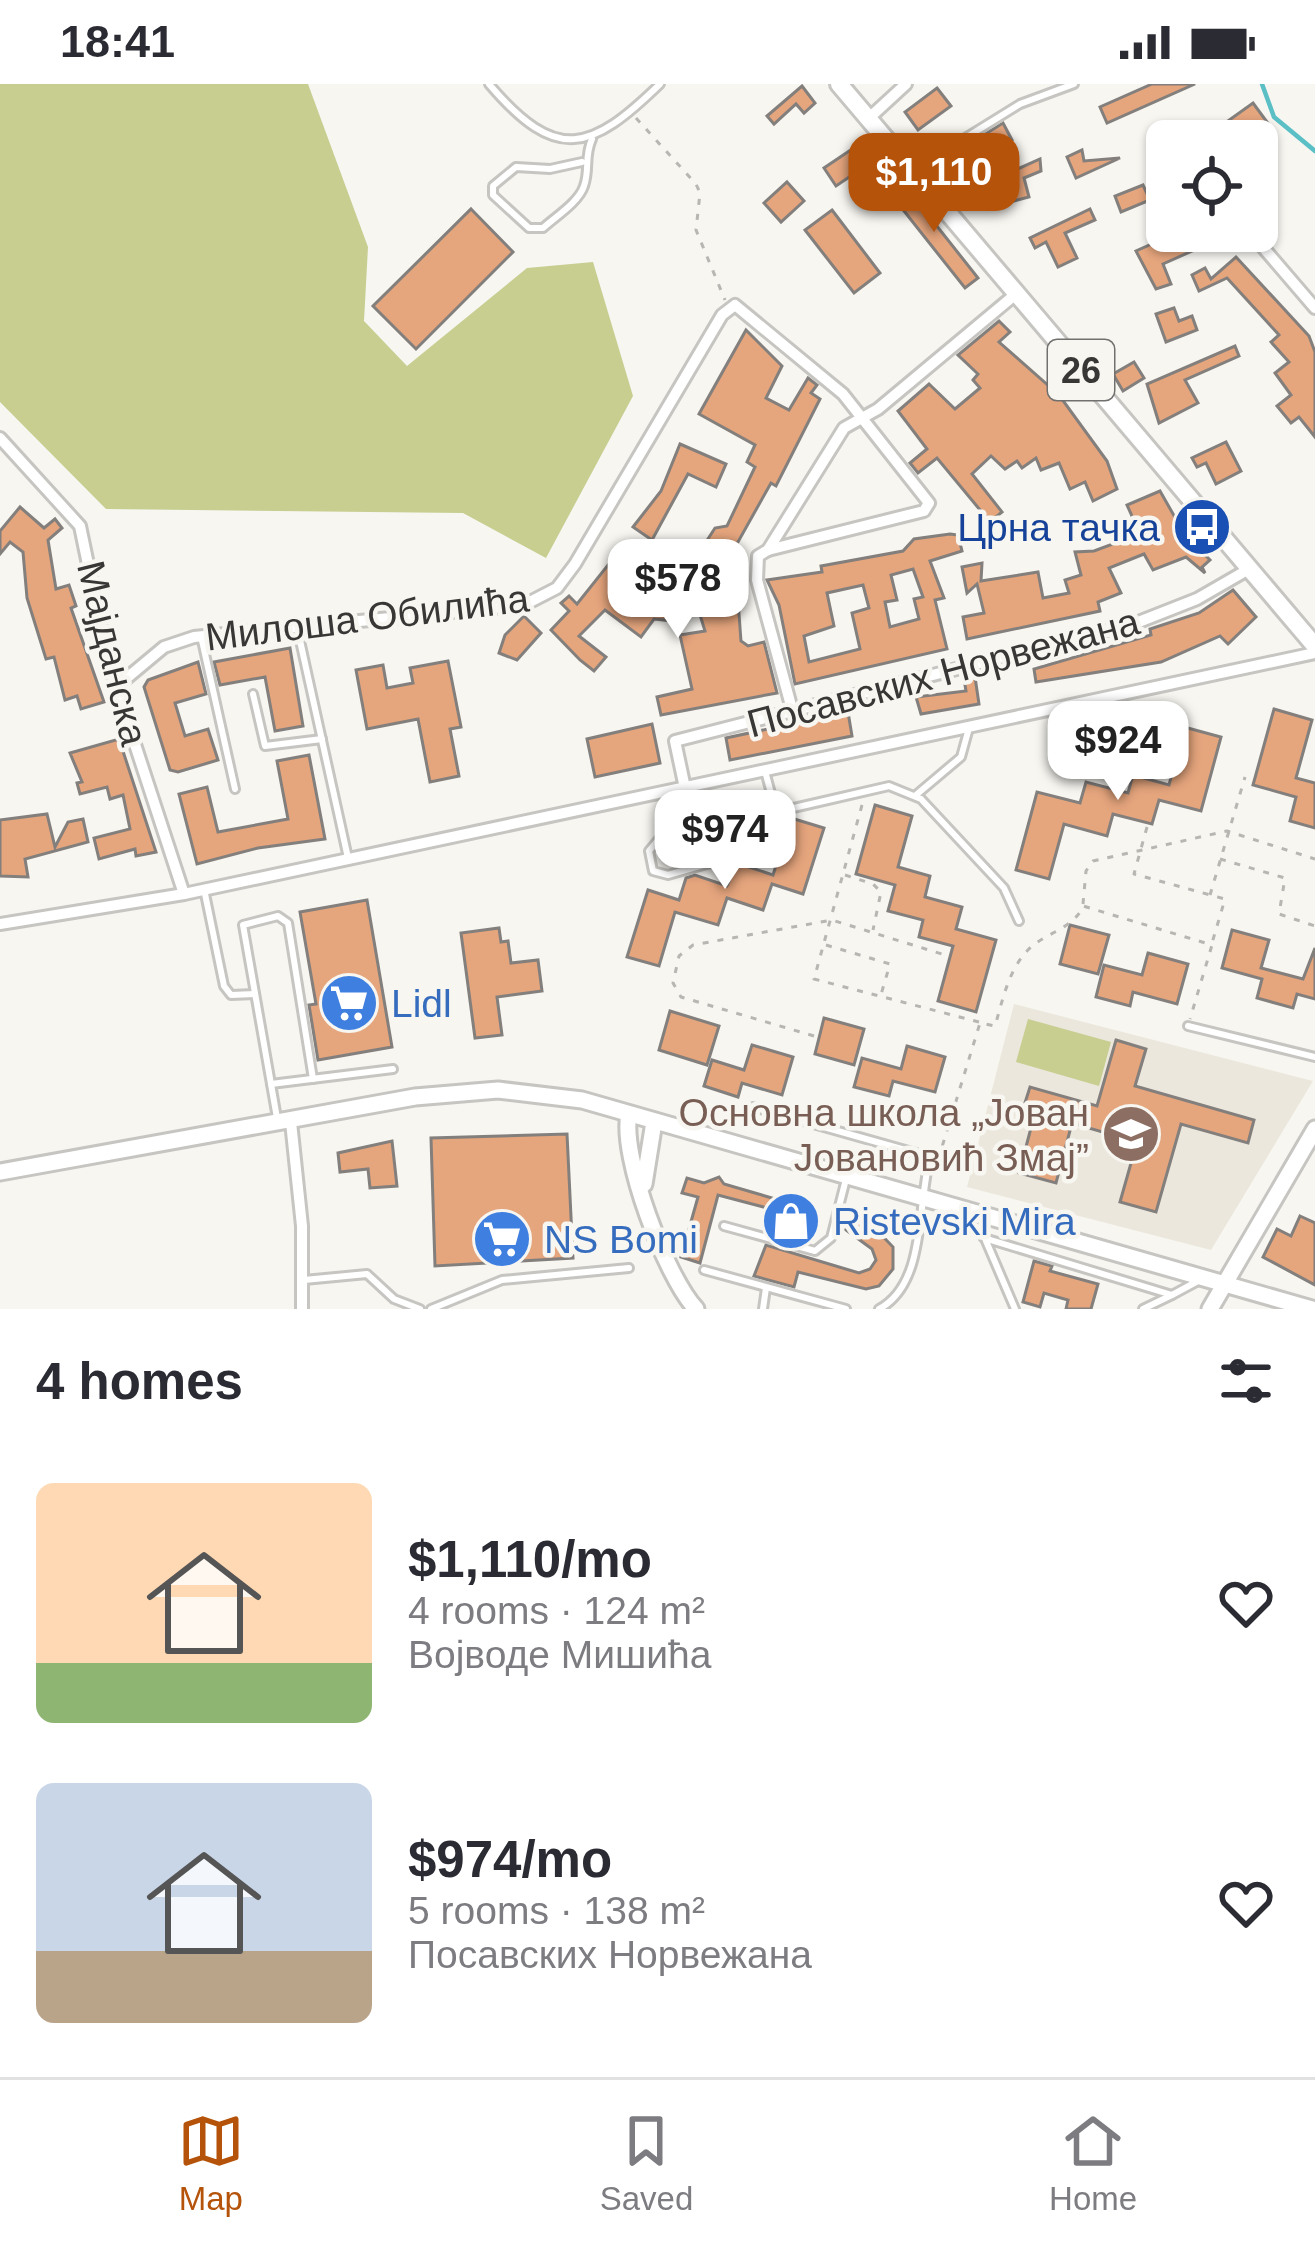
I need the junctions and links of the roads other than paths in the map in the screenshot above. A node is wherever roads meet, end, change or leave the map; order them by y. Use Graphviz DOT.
graph roads {
  1 [pos="489,84"];
  2 [pos="660,84"];
  3 [pos="839,84"];
  4 [pos="906,84"];
  5 [pos="1074,84"];
  6 [pos="868,119"];
  7 [pos="592,139"];
  8 [pos="582,162"];
  9 [pos="912,171"];
  10 [pos="1267,252"];
  11 [pos="1016,293"];
  12 [pos="1315,308"];
  13 [pos="861,418"];
  14 [pos="0,438"];
  15 [pos="768,550"];
  16 [pos="1250,569"];
  17 [pos="297,626"];
  18 [pos="201,636"];
  19 [pos="1315,650"];
  20 [pos="116,687"];
  21 [pos="253,694"];
  22 [pos="793,713"];
  23 [pos="969,728"];
  24 [pos="322,739"];
  25 [pos="765,771"];
  26 [pos="235,788"];
  27 [pos="685,788"];
  28 [pos="916,795"];
  29 [pos="776,812"];
  30 [pos="348,857"];
  31 [pos="204,889"];
  32 [pos="184,893"];
  33 [pos="1019,921"];
  34 [pos="0,924"];
  35 [pos="255,994"];
  36 [pos="1188,1026"];
  37 [pos="1315,1057"];
  38 [pos="393,1069"];
  39 [pos="313,1079"];
  40 [pos="271,1084"];
  41 [pos="753,1107"];
  42 [pos="629,1114"];
  43 [pos="654,1122"];
  44 [pos="285,1123"];
  45 [pos="1315,1130"];
  46 [pos="0,1172"];
  47 [pos="847,1179"];
  48 [pos="643,1190"];
  49 [pos="920,1199"];
  50 [pos="963,1211"];
  51 [pos="724,1226"];
  52 [pos="984,1238"];
  53 [pos="628,1268"];
  54 [pos="704,1270"];
  55 [pos="1204,1278"];
  56 [pos="304,1280"];
  57 [pos="1226,1283"];
  58 [pos="766,1288"];
  59 [pos="1172,1295"];
  60 [pos="1309,1308"];
  61 [pos="302,1309"];
  62 [pos="420,1309"];
  63 [pos="431,1309"];
  64 [pos="696,1309"];
  65 [pos="764,1309"];
  66 [pos="846,1309"];
  67 [pos="879,1309"];
  68 [pos="1015,1309"];
  69 [pos="1143,1309"];
  70 [pos="1210,1309"];
  1 -- 7 [label="lane"];
  2 -- 7 [label="lane"];
  3 -- 6 [label="main road, 26"];
  4 -- 6 [label="street"];
  5 -- 9 [label="lane"];
  6 -- 9 [label="main road, 26"];
  7 -- 8 [label="lane"];
  8 -- 8 [label="lane"];
  9 -- 11 [label="main road, 26"];
  10 -- 12 [label="street"];
  11 -- 13 [label="street"];
  11 -- 16 [label="main road, 26"];
  13 -- 15 [label="street"];
  13 -- 15 [label="street"];
  13 -- 17 [label="street, Милоша Обилића"];
  14 -- 20 [label="street, Мајданска"];
  15 -- 22 [label="street"];
  16 -- 19 [label="main road, 26"];
  16 -- 22 [label="street, Посавских Норвежана"];
  17 -- 18 [label="street, Милоша Обилића"];
  17 -- 24 [label="lane"];
  18 -- 20 [label="street, Милоша Обилића"];
  18 -- 26 [label="lane"];
  19 -- 23 [label="street"];
  20 -- 32 [label="street, Мајданска"];
  21 -- 24 [label="lane"];
  22 -- 27 [label="street, Посавских Норвежана"];
  23 -- 25 [label="street"];
  23 -- 28 [label="lane"];
  24 -- 30 [label="lane"];
  25 -- 27 [label="street"];
  25 -- 29 [label="lane"];
  27 -- 30 [label="street"];
  28 -- 29 [label="lane"];
  28 -- 33 [label="lane"];
  29 -- 29 [label="lane"];
  30 -- 31 [label="street"];
  31 -- 32 [label="street"];
  31 -- 35 [label="lane"];
  32 -- 34 [label="street"];
  35 -- 39 [label="lane"];
  35 -- 40 [label="lane"];
  36 -- 37 [label="lane"];
  38 -- 39 [label="lane"];
  39 -- 40 [label="lane"];
  40 -- 44 [label="lane"];
  41 -- 49 [label="lane"];
  42 -- 43 [label="main road"];
  42 -- 44 [label="main road"];
  42 -- 48 [label="main road"];
  43 -- 47 [label="main road"];
  43 -- 48 [label="main road"];
  44 -- 46 [label="main road"];
  44 -- 56 [label="street"];
  45 -- 57 [label="main road"];
  47 -- 49 [label="main road"];
  47 -- 51 [label="lane"];
  48 -- 64 [label="main road"];
  49 -- 50 [label="main road"];
  49 -- 67 [label="lane"];
  50 -- 52 [label="lane"];
  50 -- 55 [label="main road"];
  52 -- 59 [label="lane"];
  52 -- 68 [label="lane"];
  53 -- 63 [label="lane"];
  54 -- 58 [label="lane"];
  55 -- 57 [label="main road"];
  55 -- 59 [label="lane"];
  56 -- 61 [label="street"];
  56 -- 62 [label="lane"];
  57 -- 60 [label="main road"];
  57 -- 70 [label="main road"];
  58 -- 65 [label="lane"];
  58 -- 66 [label="lane"];
  59 -- 69 [label="lane"];
}
